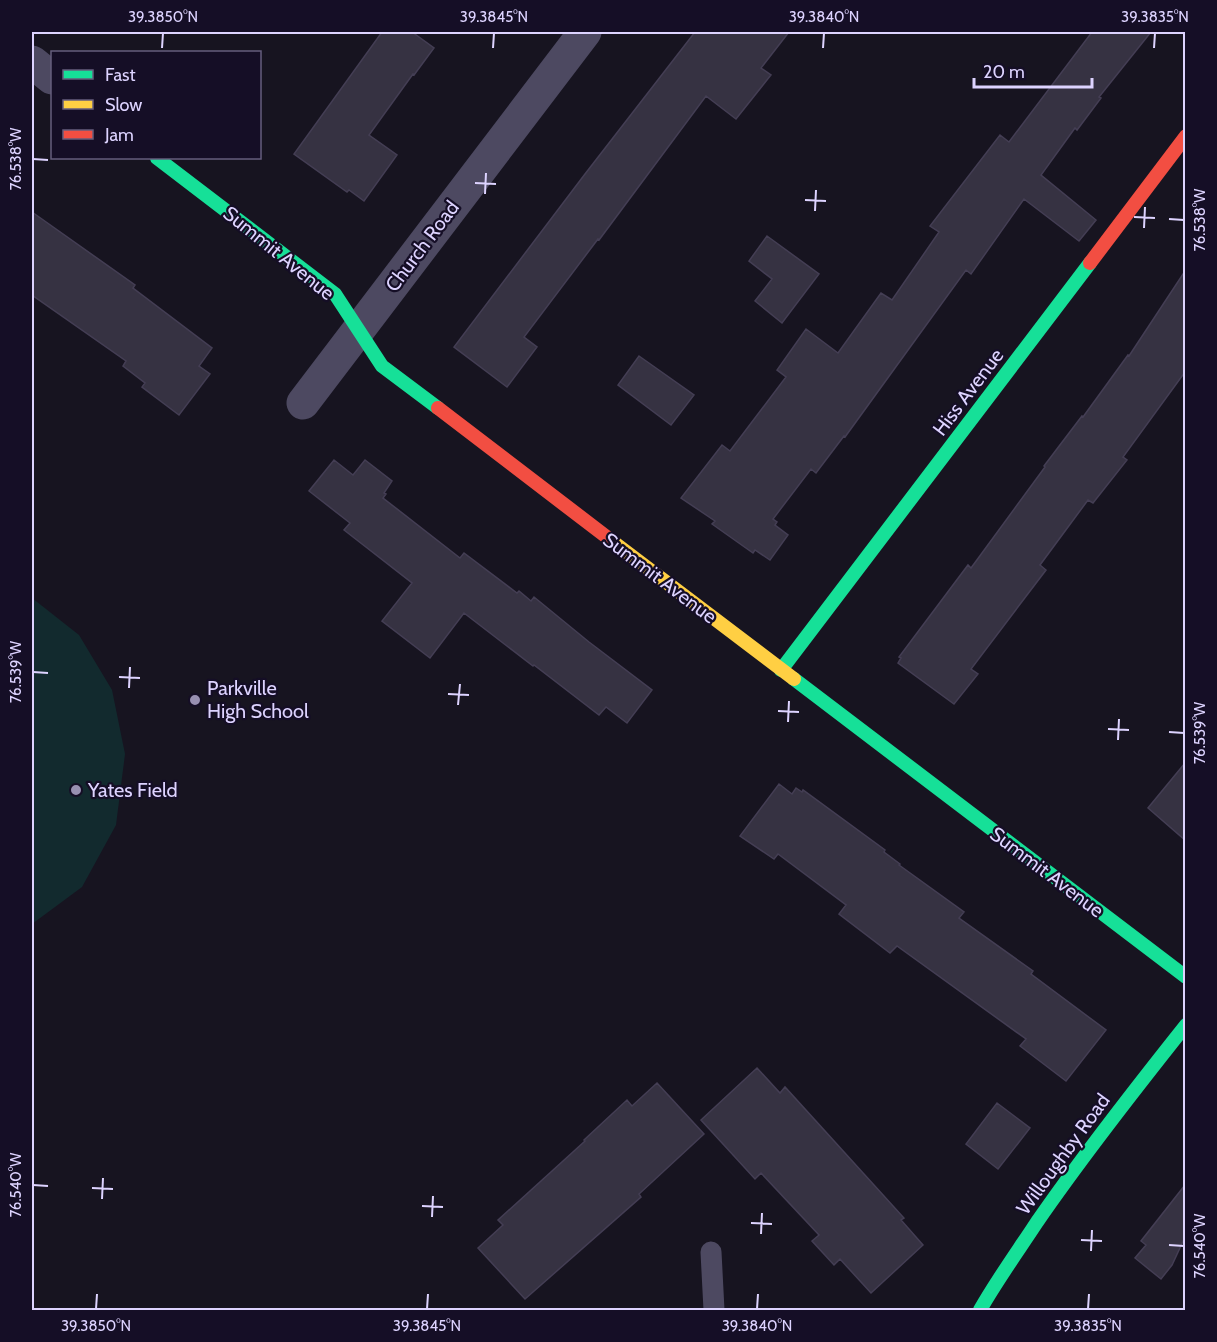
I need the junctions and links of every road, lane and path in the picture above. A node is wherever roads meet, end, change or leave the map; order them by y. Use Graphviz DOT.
graph roads {
  1 [pos="585,32"];
  2 [pos="32,62"];
  3 [pos="51,77"];
  4 [pos="1185,136"];
  5 [pos="158,159"];
  6 [pos="358,330"];
  7 [pos="303,403"];
  8 [pos="782,670"];
  9 [pos="1185,976"];
  10 [pos="1185,1025"];
  11 [pos="711,1251"];
  12 [pos="714,1311"];
  13 [pos="980,1311"];
  1 -- 6 [label="street, Church Road"];
  2 -- 3 [label="street"];
  4 -- 8 [label="street, Hiss Avenue"];
  5 -- 6 [label="street, Summit Avenue"];
  6 -- 7 [label="street, Church Road"];
  6 -- 8 [label="street, Summit Avenue"];
  8 -- 9 [label="street, Summit Avenue"];
  10 -- 13 [label="street, Willoughby Road"];
  11 -- 12 [label="lane"];
}
